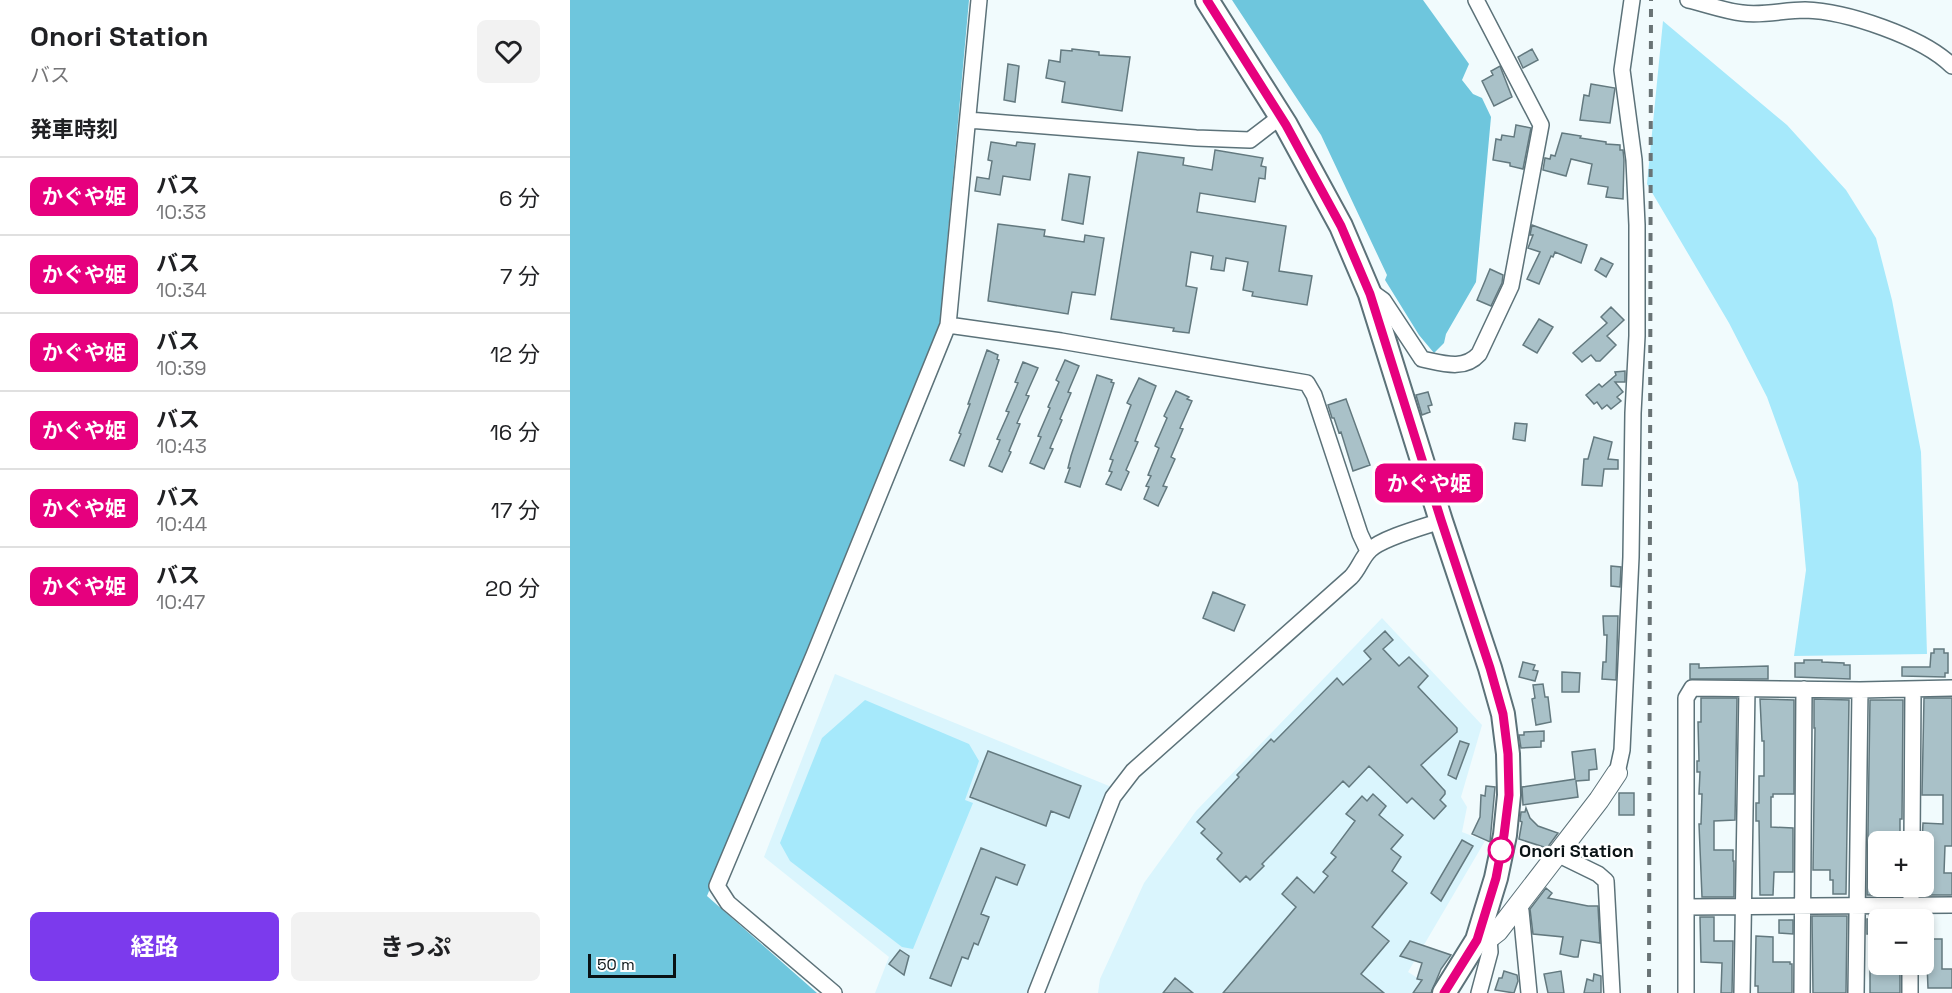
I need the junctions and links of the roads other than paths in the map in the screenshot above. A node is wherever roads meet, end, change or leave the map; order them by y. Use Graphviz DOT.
graph roads {
  1 [pos="979,0"];
  2 [pos="1207,0"];
  3 [pos="1476,0"];
  4 [pos="1632,0"];
  5 [pos="1688,0"];
  6 [pos="1952,66"];
  7 [pos="1280,117"];
  8 [pos="968,120"];
  9 [pos="1370,294"];
  10 [pos="948,325"];
  11 [pos="1441,520"];
  12 [pos="1368,551"];
  13 [pos="1952,688"];
  14 [pos="1747,689"];
  15 [pos="1804,689"];
  16 [pos="1913,689"];
  17 [pos="1860,690"];
  18 [pos="1617,773"];
  19 [pos="1912,831"];
  20 [pos="1557,854"];
  21 [pos="1744,905"];
  22 [pos="1802,905"];
  23 [pos="1857,905"];
  24 [pos="1952,905"];
  25 [pos="1518,906"];
  26 [pos="1687,907"];
  27 [pos="1888,909"];
  28 [pos="1929,909"];
  29 [pos="1483,939"];
  30 [pos="1910,975"];
  31 [pos="834,993"];
  32 [pos="1036,993"];
  33 [pos="1444,993"];
  34 [pos="1479,993"];
  35 [pos="1529,993"];
  36 [pos="1612,993"];
  37 [pos="1686,993"];
  38 [pos="1742,993"];
  39 [pos="1802,993"];
  40 [pos="1856,993"];
  41 [pos="1910,993"];
  1 -- 8 [label="street"];
  2 -- 7 [label="highway"];
  3 -- 9 [label="street"];
  4 -- 18 [label="street"];
  5 -- 6 [label="street"];
  7 -- 8 [label="street"];
  7 -- 9 [label="highway"];
  8 -- 10 [label="street"];
  9 -- 11 [label="highway"];
  10 -- 12 [label="street"];
  10 -- 31 [label="street"];
  11 -- 12 [label="street"];
  11 -- 29 [label="highway"];
  12 -- 32 [label="street"];
  13 -- 16 [label="street"];
  14 -- 15 [label="street"];
  14 -- 21 [label="street"];
  14 -- 26 [label="street"];
  15 -- 17 [label="street"];
  15 -- 22 [label="street"];
  16 -- 17 [label="street"];
  16 -- 19 [label="street"];
  17 -- 23 [label="street"];
  18 -- 20 [label="main road"];
  20 -- 25 [label="main road"];
  20 -- 36 [label="street"];
  21 -- 22 [label="street"];
  21 -- 26 [label="street"];
  21 -- 38 [label="street"];
  22 -- 23 [label="street"];
  22 -- 39 [label="street"];
  23 -- 27 [label="street"];
  23 -- 40 [label="street"];
  24 -- 28 [label="street"];
  25 -- 29 [label="main road"];
  25 -- 35 [label="street"];
  26 -- 37 [label="street"];
  29 -- 33 [label="highway"];
  29 -- 34 [label="street"];
  30 -- 41 [label="street"];
}
